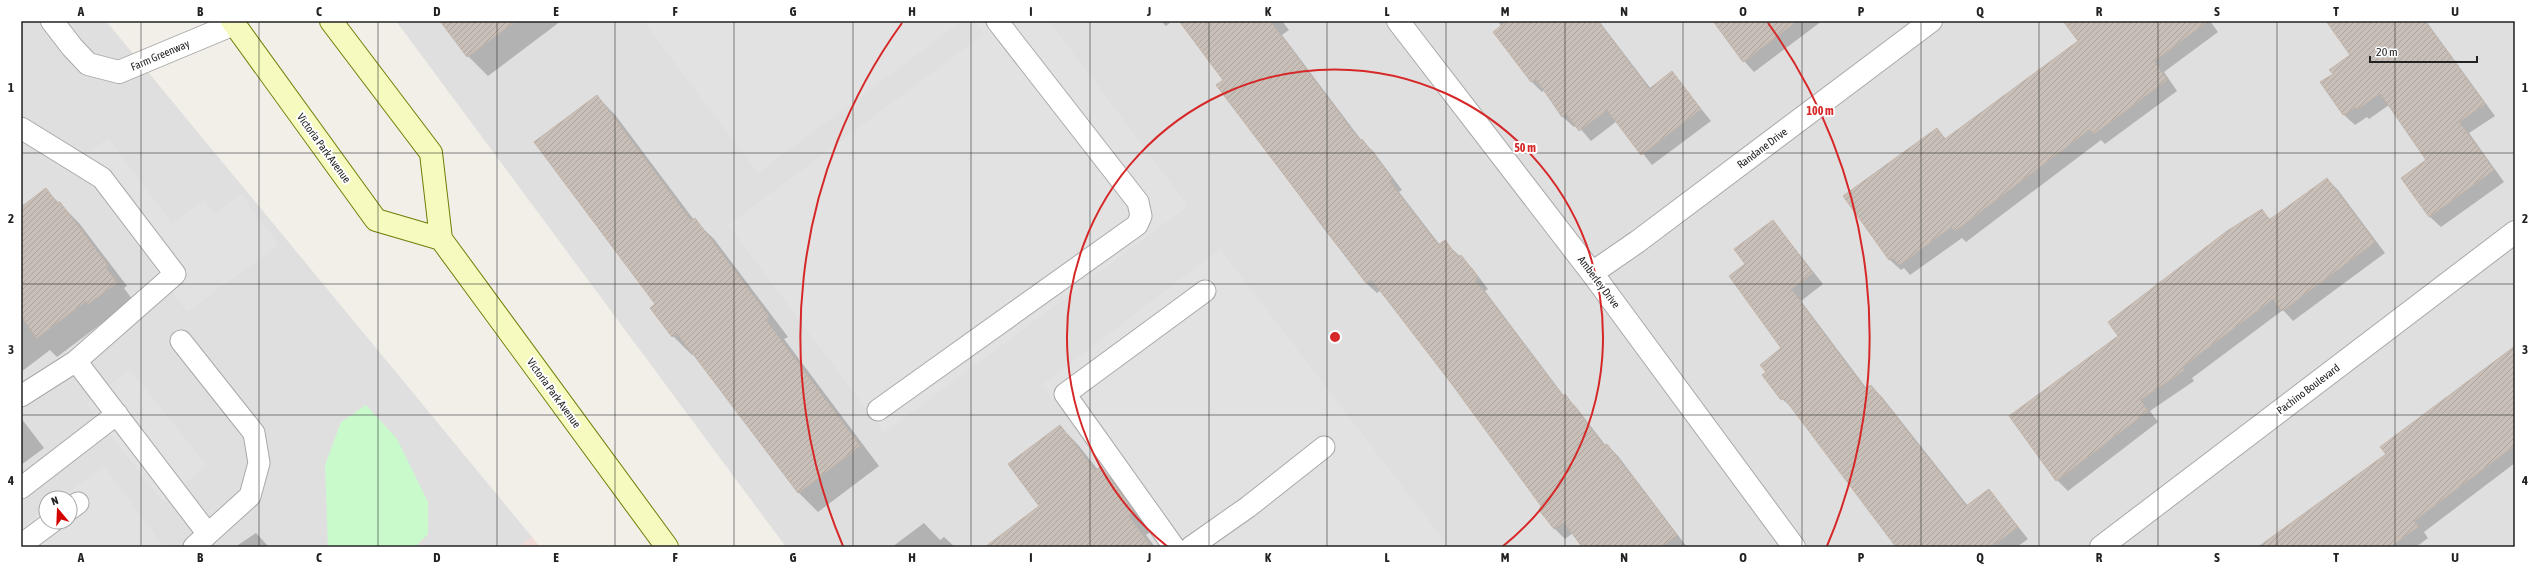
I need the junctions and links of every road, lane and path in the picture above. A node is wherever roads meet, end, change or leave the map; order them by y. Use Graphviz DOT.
graph roads {
  1 [pos="52,21"];
  2 [pos="330,21"];
  3 [pos="997,21"];
  4 [pos="1398,21"];
  5 [pos="1931,21"];
  6 [pos="234,22"];
  7 [pos="21,128"];
  8 [pos="2515,232"];
  9 [pos="441,239"];
  10 [pos="1592,273"];
  11 [pos="1205,291"];
  12 [pos="181,341"];
  13 [pos="76,361"];
  14 [pos="21,396"];
  15 [pos="878,410"];
  16 [pos="117,414"];
  17 [pos="1324,447"];
  18 [pos="21,488"];
  19 [pos="41,530"];
  20 [pos="201,540"];
  21 [pos="21,545"];
  22 [pos="667,547"];
  23 [pos="1174,547"];
  24 [pos="1191,547"];
  25 [pos="1794,547"];
  26 [pos="2101,547"];
  1 -- 6 [label="street, Farm Greenway"];
  2 -- 9 [label="main road"];
  3 -- 15 [label="lane"];
  4 -- 10 [label="street, Amberley Drive"];
  5 -- 10 [label="street, Randane Drive"];
  6 -- 9 [label="main road, Victoria Park Avenue"];
  7 -- 13 [label="lane"];
  8 -- 26 [label="street, Pachino Boulevard"];
  9 -- 22 [label="main road, Victoria Park Avenue"];
  10 -- 25 [label="street, Amberley Drive"];
  11 -- 23 [label="lane"];
  12 -- 20 [label="lane"];
  13 -- 14 [label="lane"];
  13 -- 16 [label="lane"];
  16 -- 18 [label="lane"];
  16 -- 20 [label="lane"];
  17 -- 24 [label="lane"];
  19 -- 21 [label="lane"];
}
